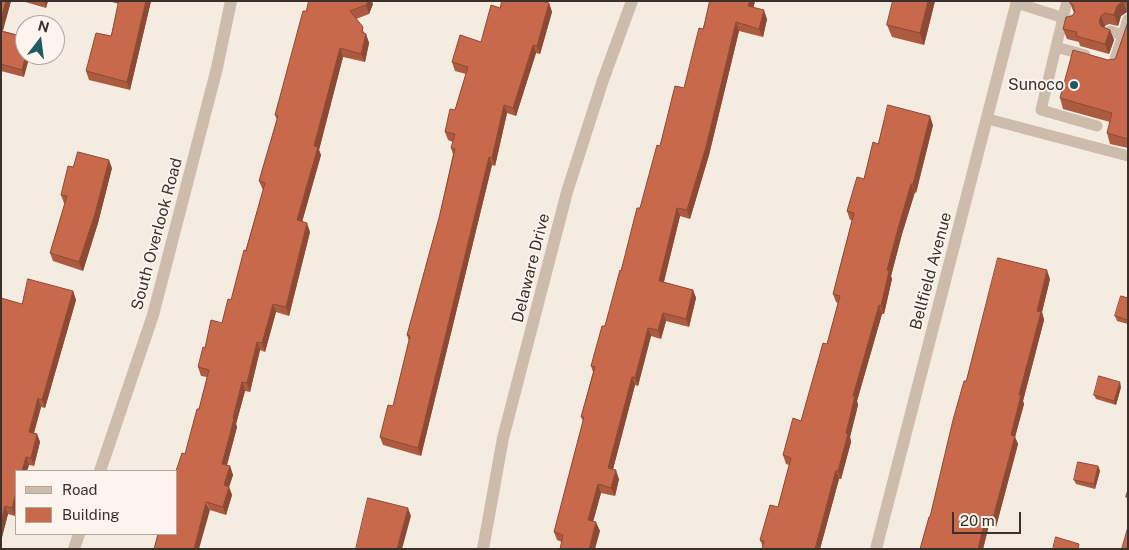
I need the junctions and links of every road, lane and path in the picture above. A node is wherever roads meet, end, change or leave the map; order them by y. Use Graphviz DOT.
graph roads {
  1 [pos="231,1"];
  2 [pos="632,1"];
  3 [pos="1067,1"];
  4 [pos="1017,2"];
  5 [pos="1067,19"];
  6 [pos="1128,19"];
  7 [pos="1110,31"];
  8 [pos="1123,35"];
  9 [pos="1056,47"];
  10 [pos="988,119"];
  11 [pos="1096,126"];
  12 [pos="1128,156"];
  13 [pos="100,470"];
  14 [pos="79,535"];
  15 [pos="74,549"];
  16 [pos="484,549"];
  17 [pos="876,549"];
  1 -- 13 [label="street, South Overlook Road"];
  2 -- 16 [label="street, Delaware Drive"];
  3 -- 5 [label="lane"];
  4 -- 5 [label="lane"];
  4 -- 10 [label="street, Bellfield Avenue"];
  5 -- 9 [label="lane"];
  6 -- 8 [label="lane"];
  7 -- 8 [label="lane"];
  8 -- 9 [label="lane"];
  9 -- 11 [label="lane"];
  10 -- 12 [label="lane"];
  10 -- 17 [label="street, Bellfield Avenue"];
  14 -- 15 [label="street"];
}
